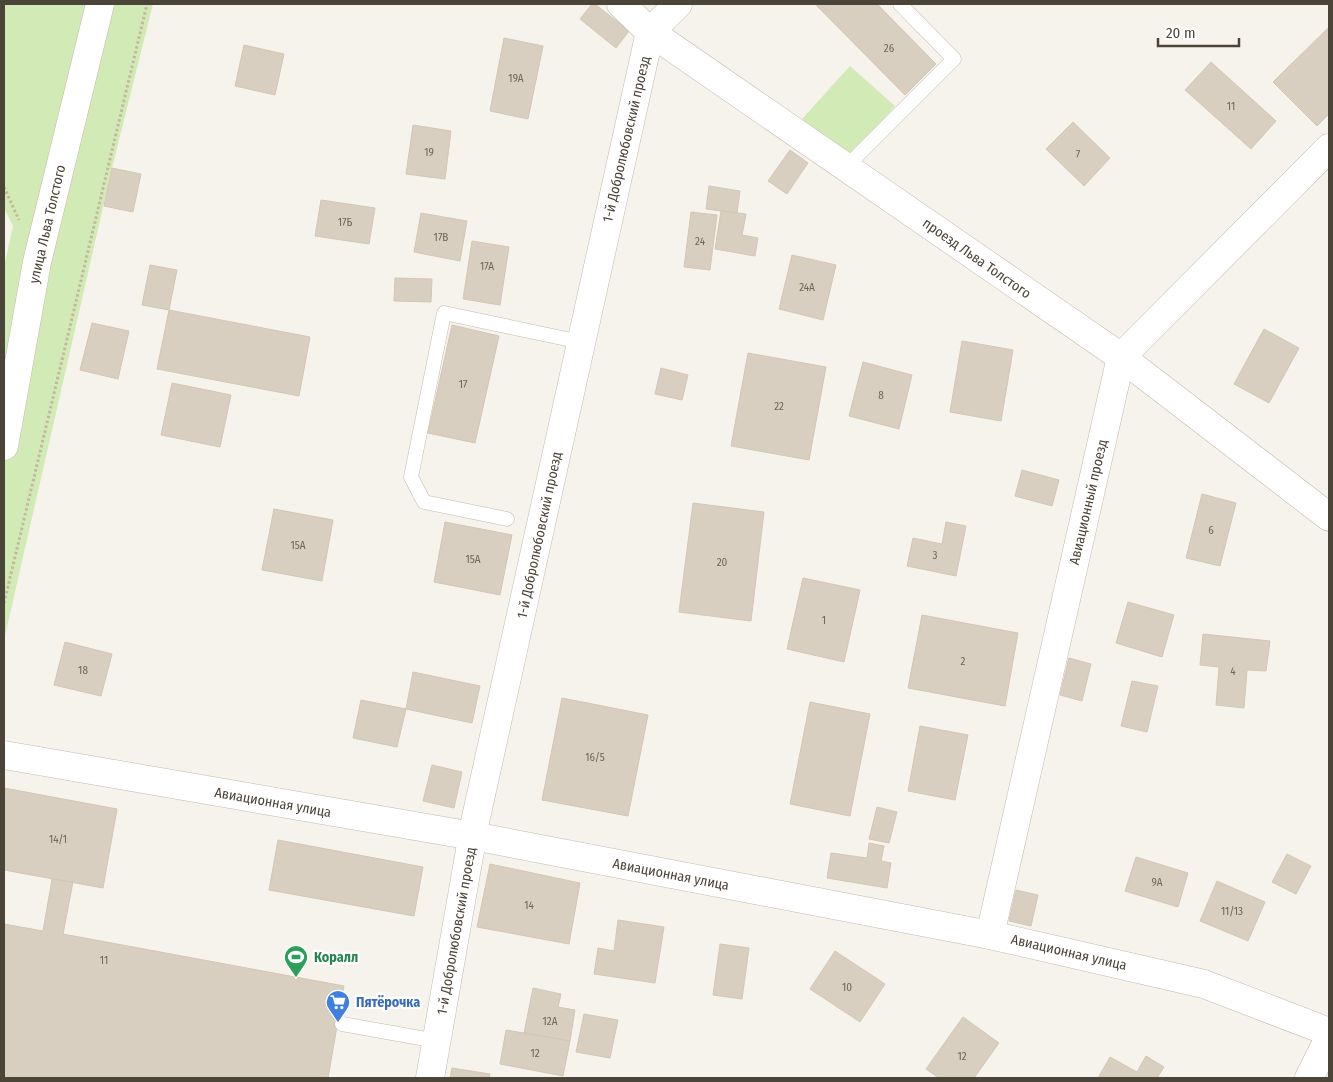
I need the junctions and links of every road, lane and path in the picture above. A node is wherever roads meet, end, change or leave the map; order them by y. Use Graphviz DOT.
graph roads {
  1 [pos="100,4"];
  2 [pos="147,4"];
  3 [pos="621,4"];
  4 [pos="678,4"];
  5 [pos="900,4"];
  6 [pos="650,32"];
  7 [pos="1329,148"];
  8 [pos="846,167"];
  9 [pos="581,342"];
  10 [pos="1121,357"];
  11 [pos="4,446"];
  12 [pos="1329,517"];
  13 [pos="507,519"];
  14 [pos="4,603"];
  15 [pos="4,755"];
  16 [pos="472,836"];
  17 [pos="990,934"];
  18 [pos="342,1024"];
  19 [pos="1329,1032"];
  20 [pos="1329,1038"];
  21 [pos="436,1040"];
  22 [pos="430,1078"];
  23 [pos="1309,1078"];
  1 -- 11 [label="street, улица Льва Толстого"];
  2 -- 14 [label="path"];
  3 -- 6 [label="street, проезд Льва Толстого"];
  4 -- 6 [label="street"];
  5 -- 8 [label="lane"];
  6 -- 8 [label="street, проезд Льва Толстого"];
  6 -- 9 [label="street, 1-й Добролюбовский проезд"];
  7 -- 10 [label="street"];
  8 -- 10 [label="street, проезд Льва Толстого"];
  9 -- 13 [label="lane"];
  9 -- 16 [label="street, 1-й Добролюбовский проезд"];
  10 -- 12 [label="street, проезд Льва Толстого"];
  10 -- 17 [label="street, Авиационный проезд"];
  15 -- 16 [label="street, Авиационная улица"];
  16 -- 17 [label="street, Авиационная улица"];
  16 -- 21 [label="street, 1-й Добролюбовский проезд"];
  17 -- 19 [label="street, Авиационная улица"];
  18 -- 21 [label="lane"];
  20 -- 23 [label="street"];
  21 -- 22 [label="street, 1-й Добролюбовский проезд"];
}
